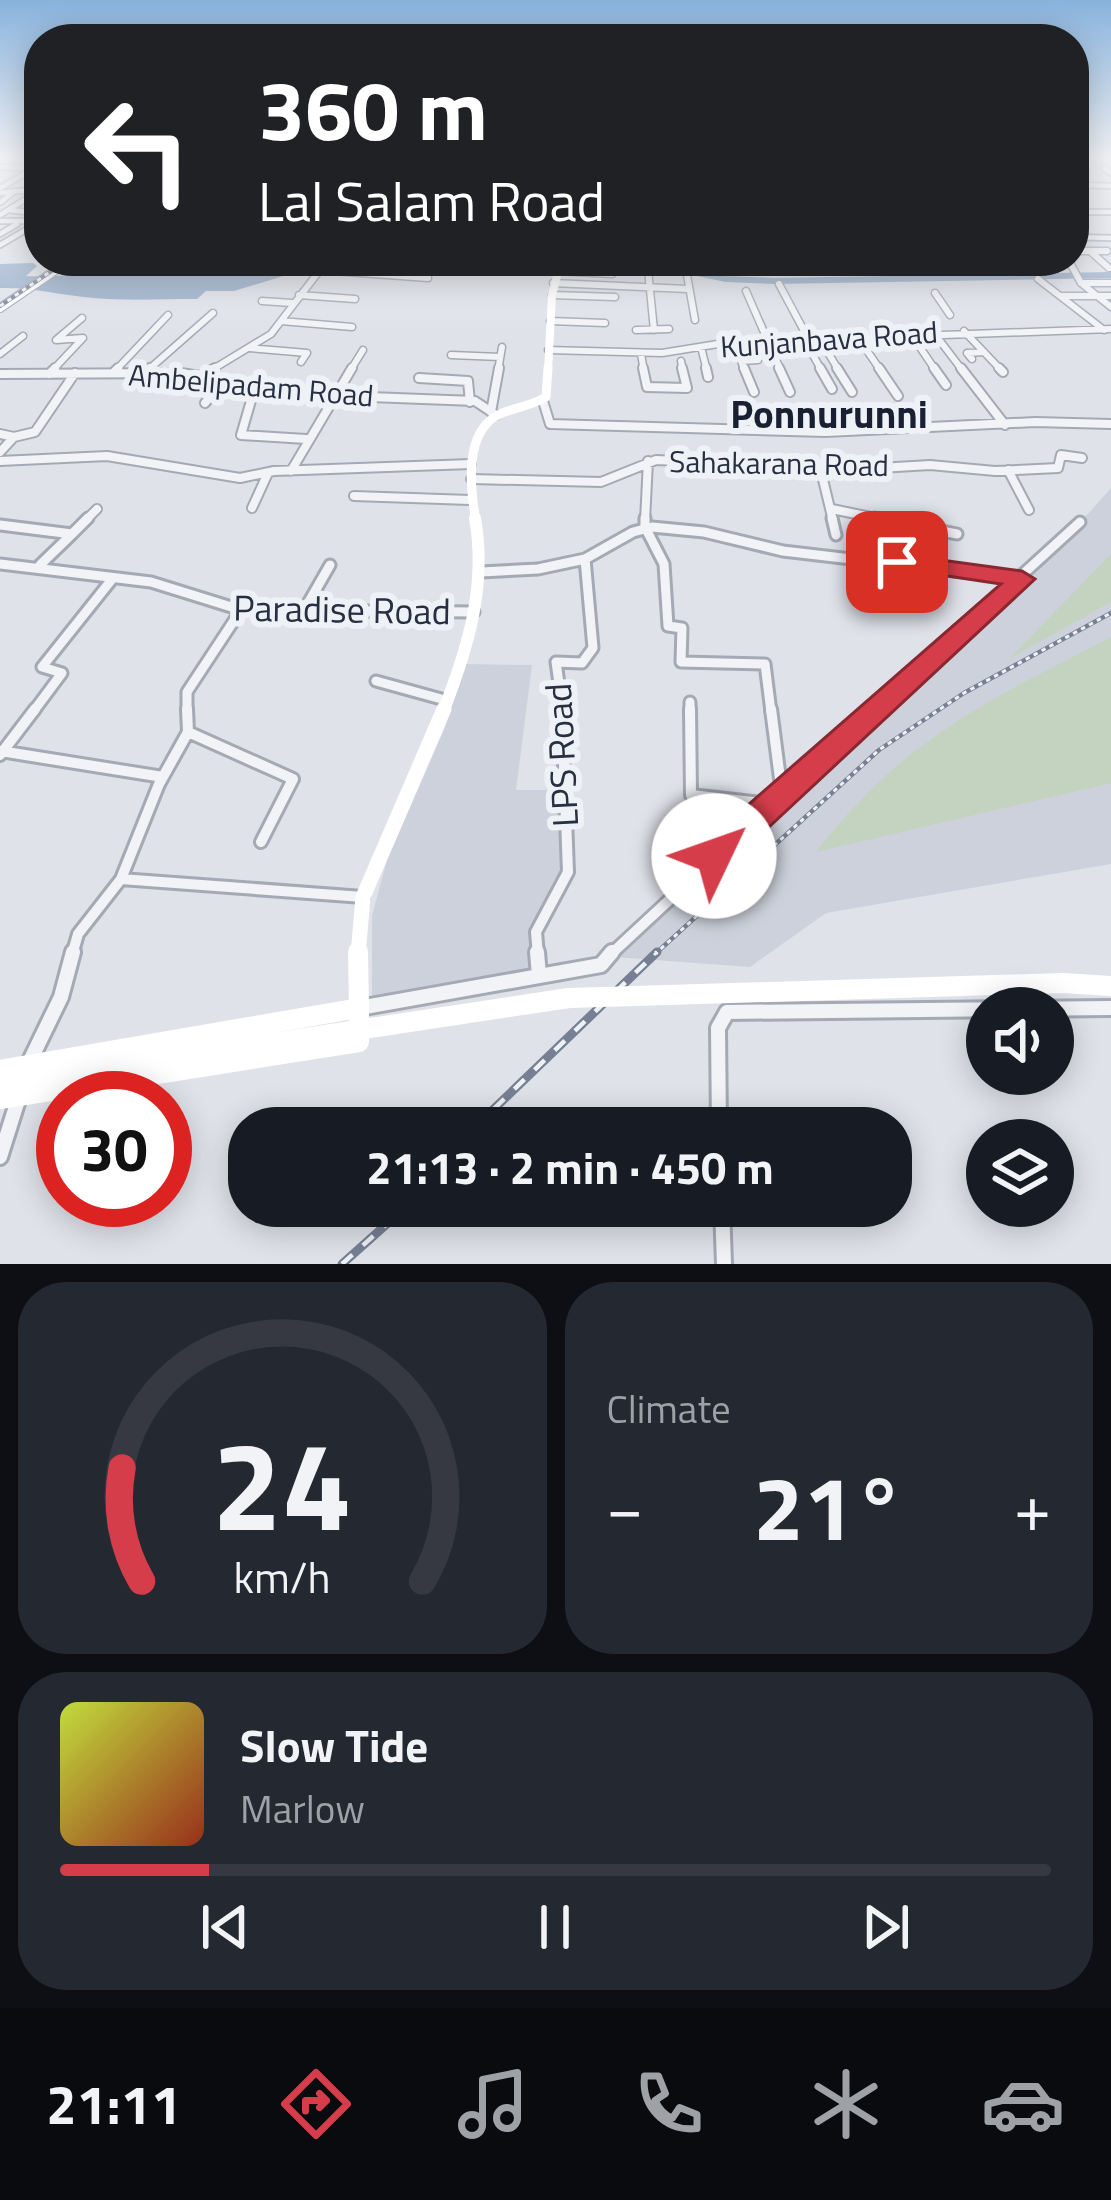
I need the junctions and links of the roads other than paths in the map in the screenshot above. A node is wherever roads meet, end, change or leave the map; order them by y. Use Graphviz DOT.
graph roads {
  1 [pos="0,218"];
  2 [pos="22,221"];
  3 [pos="0,234"];
  4 [pos="1090,250"];
  5 [pos="1107,250"];
  6 [pos="1108,268"];
  7 [pos="1094,270"];
  8 [pos="1089,272"];
  9 [pos="45,276"];
  10 [pos="313,276"];
  11 [pos="402,276"];
  12 [pos="555,276"];
  13 [pos="648,276"];
  14 [pos="687,276"];
  15 [pos="1078,277"];
  16 [pos="428,278"];
  17 [pos="1038,279"];
  18 [pos="553,283"];
  19 [pos="1111,283"];
  20 [pos="778,284"];
  21 [pos="647,287"];
  22 [pos="688,289"];
  23 [pos="746,291"];
  24 [pos="935,293"];
  25 [pos="299,295"];
  26 [pos="551,295"];
  27 [pos="1063,296"];
  28 [pos="1096,296"];
  29 [pos="1111,296"];
  30 [pos="615,297"];
  31 [pos="355,299"];
  32 [pos="262,301"];
  33 [pos="292,303"];
  34 [pos="0,305"];
  35 [pos="1111,307"];
  36 [pos="213,313"];
  37 [pos="168,315"];
  38 [pos="950,316"];
  39 [pos="82,319"];
  40 [pos="695,320"];
  41 [pos="281,321"];
  42 [pos="550,321"];
  43 [pos="605,323"];
  44 [pos="352,327"];
  45 [pos="669,329"];
  46 [pos="1107,329"];
  47 [pos="636,330"];
  48 [pos="654,330"];
  49 [pos="964,331"];
  50 [pos="934,333"];
  51 [pos="911,334"];
  52 [pos="22,336"];
  53 [pos="856,336"];
  54 [pos="820,339"];
  55 [pos="807,341"];
  56 [pos="767,342"];
  57 [pos="750,343"];
  58 [pos="502,347"];
  59 [pos="700,347"];
  60 [pos="249,348"];
  61 [pos="363,350"];
  62 [pos="548,350"];
  63 [pos="984,352"];
  64 [pos="0,354"];
  65 [pos="641,354"];
  66 [pos="451,355"];
  67 [pos="500,357"];
  68 [pos="972,358"];
  69 [pos="681,361"];
  70 [pos="301,362"];
  71 [pos="144,372"];
  72 [pos="1003,372"];
  73 [pos="112,373"];
  74 [pos="0,374"];
  75 [pos="49,374"];
  76 [pos="75,374"];
  77 [pos="199,377"];
  78 [pos="708,377"];
  79 [pos="419,378"];
  80 [pos="222,383"];
  81 [pos="946,385"];
  82 [pos="255,387"];
  83 [pos="832,389"];
  84 [pos="754,392"];
  85 [pos="790,392"];
  86 [pos="852,392"];
  87 [pos="898,396"];
  88 [pos="332,397"];
  89 [pos="543,401"];
  90 [pos="470,402"];
  91 [pos="205,403"];
  92 [pos="494,413"];
  93 [pos="1111,424"];
  94 [pos="1005,425"];
  95 [pos="0,434"];
  96 [pos="14,437"];
  97 [pos="306,439"];
  98 [pos="0,457"];
  99 [pos="1082,458"];
  100 [pos="648,461"];
  101 [pos="820,467"];
  102 [pos="1008,470"];
  103 [pos="291,471"];
  104 [pos="471,472"];
  105 [pos="268,473"];
  106 [pos="354,496"];
  107 [pos="470,500"];
  108 [pos="252,508"];
  109 [pos="97,509"];
  110 [pos="832,509"];
  111 [pos="1029,510"];
  112 [pos="1080,522"];
  113 [pos="0,525"];
  114 [pos="645,527"];
  115 [pos="72,534"];
  116 [pos="957,534"];
  117 [pos="836,535"];
  118 [pos="585,559"];
  119 [pos="330,565"];
  120 [pos="40,566"];
  121 [pos="3,567"];
  122 [pos="481,572"];
  123 [pos="113,578"];
  124 [pos="1022,579"];
  125 [pos="241,610"];
  126 [pos="303,612"];
  127 [pos="474,612"];
  128 [pos="376,681"];
  129 [pos="445,700"];
  130 [pos="690,702"];
  131 [pos="188,732"];
  132 [pos="1,752"];
  133 [pos="163,777"];
  134 [pos="777,799"];
  135 [pos="261,842"];
  136 [pos="121,879"];
  137 [pos="363,897"];
  138 [pos="539,976"];
  139 [pos="1111,986"];
  140 [pos="359,1008"];
  141 [pos="1111,1008"];
  142 [pos="28,1066"];
  143 [pos="0,1070"];
  144 [pos="0,1084"];
  145 [pos="9,1098"];
  146 [pos="719,1107"];
  147 [pos="0,1157"];
  148 [pos="723,1227"];
  149 [pos="724,1264"];
  1 -- 2 [label="street"];
  2 -- 3 [label="street"];
  4 -- 5 [label="street"];
  4 -- 6 [label="street"];
  7 -- 8 [label="street"];
  9 -- 34 [label="main road"];
  10 -- 25 [label="street"];
  11 -- 16 [label="street"];
  12 -- 18 [label="main road"];
  13 -- 21 [label="street"];
  14 -- 22 [label="street"];
  15 -- 19 [label="street"];
  15 -- 28 [label="street"];
  17 -- 27 [label="street"];
  18 -- 21 [label="street"];
  18 -- 26 [label="main road"];
  20 -- 55 [label="street"];
  21 -- 22 [label="street"];
  21 -- 48 [label="street"];
  22 -- 40 [label="street"];
  23 -- 56 [label="street"];
  24 -- 38 [label="street"];
  25 -- 31 [label="street"];
  25 -- 33 [label="street"];
  26 -- 30 [label="street"];
  26 -- 42 [label="main road"];
  27 -- 28 [label="street"];
  27 -- 46 [label="street"];
  28 -- 29 [label="street"];
  28 -- 35 [label="street"];
  32 -- 33 [label="street"];
  33 -- 41 [label="street"];
  36 -- 71 [label="street"];
  37 -- 73 [label="street"];
  39 -- 75 [label="street"];
  41 -- 44 [label="street"];
  41 -- 60 [label="street"];
  42 -- 43 [label="street"];
  42 -- 62 [label="main road"];
  45 -- 48 [label="street"];
  46 -- 49 [label="street, Kunjanbava Road"];
  47 -- 48 [label="street"];
  49 -- 50 [label="street, Kunjanbava Road"];
  49 -- 63 [label="street"];
  50 -- 51 [label="street, Kunjanbava Road"];
  50 -- 94 [label="street"];
  51 -- 53 [label="street, Kunjanbava Road"];
  51 -- 81 [label="street"];
  52 -- 64 [label="street"];
  53 -- 54 [label="street, Kunjanbava Road"];
  53 -- 87 [label="street"];
  54 -- 55 [label="street, Kunjanbava Road"];
  54 -- 86 [label="street"];
  55 -- 56 [label="street, Kunjanbava Road"];
  55 -- 83 [label="street"];
  56 -- 57 [label="street, Kunjanbava Road"];
  56 -- 85 [label="street"];
  57 -- 59 [label="street, Kunjanbava Road"];
  57 -- 84 [label="street"];
  58 -- 67 [label="street"];
  59 -- 65 [label="street, Kunjanbava Road"];
  59 -- 78 [label="street"];
  60 -- 70 [label="street"];
  60 -- 77 [label="street"];
  61 -- 88 [label="street"];
  62 -- 65 [label="street, Kunjanbava Road"];
  62 -- 89 [label="main road"];
  63 -- 68 [label="street"];
  63 -- 72 [label="street"];
  65 -- 69 [label="street"];
  66 -- 67 [label="street"];
  67 -- 92 [label="street"];
  71 -- 73 [label="street, Ambelipadam Road"];
  71 -- 77 [label="street, Ambelipadam Road"];
  73 -- 76 [label="street, Ambelipadam Road"];
  74 -- 75 [label="street, Ambelipadam Road"];
  75 -- 76 [label="street, Ambelipadam Road"];
  76 -- 96 [label="street"];
  77 -- 80 [label="street, Ambelipadam Road"];
  79 -- 90 [label="street"];
  80 -- 82 [label="street, Ambelipadam Road"];
  80 -- 91 [label="street"];
  82 -- 88 [label="street, Ambelipadam Road"];
  82 -- 97 [label="street"];
  88 -- 90 [label="street, Ambelipadam Road"];
  88 -- 97 [label="street"];
  89 -- 92 [label="main road"];
  89 -- 94 [label="street"];
  90 -- 92 [label="street, Ambelipadam Road"];
  92 -- 104 [label="main road"];
  93 -- 94 [label="street"];
  95 -- 96 [label="street"];
  96 -- 98 [label="street"];
  97 -- 103 [label="street"];
  98 -- 105 [label="street, Sahakarana Road"];
  99 -- 102 [label="street, Sahakarana Road"];
  100 -- 101 [label="street, Sahakarana Road"];
  100 -- 104 [label="street, Sahakarana Road"];
  100 -- 114 [label="street"];
  101 -- 102 [label="street, Sahakarana Road"];
  101 -- 110 [label="street"];
  102 -- 111 [label="street"];
  103 -- 104 [label="street, Sahakarana Road"];
  103 -- 105 [label="street, Sahakarana Road"];
  104 -- 107 [label="main road"];
  105 -- 108 [label="street"];
  106 -- 107 [label="street"];
  107 -- 122 [label="main road"];
  109 -- 115 [label="street"];
  110 -- 116 [label="street"];
  110 -- 117 [label="street"];
  112 -- 124 [label="street"];
  113 -- 115 [label="street"];
  114 -- 118 [label="street"];
  114 -- 124 [label="street"];
  114 -- 134 [label="street"];
  115 -- 120 [label="street"];
  118 -- 122 [label="street"];
  118 -- 138 [label="street, LPS Road"];
  119 -- 126 [label="street"];
  120 -- 121 [label="street, Paradise Road"];
  120 -- 123 [label="street, Paradise Road"];
  122 -- 127 [label="main road"];
  123 -- 125 [label="street, Paradise Road"];
  123 -- 132 [label="street"];
  124 -- 134 [label="street"];
  125 -- 126 [label="street, Paradise Road"];
  125 -- 131 [label="street"];
  126 -- 127 [label="street, Paradise Road"];
  127 -- 129 [label="main road"];
  128 -- 129 [label="street"];
  129 -- 137 [label="main road"];
  130 -- 134 [label="street"];
  131 -- 133 [label="street"];
  131 -- 135 [label="street"];
  132 -- 133 [label="street"];
  133 -- 136 [label="street"];
  134 -- 138 [label="street"];
  136 -- 137 [label="street"];
  136 -- 142 [label="street"];
  137 -- 140 [label="main road"];
  138 -- 140 [label="street"];
  139 -- 144 [label="main road, bridge"];
  140 -- 142 [label="main road"];
  140 -- 145 [label="main road"];
  141 -- 146 [label="street"];
  142 -- 143 [label="main road"];
  145 -- 147 [label="street"];
  148 -- 149 [label="street"];
}
